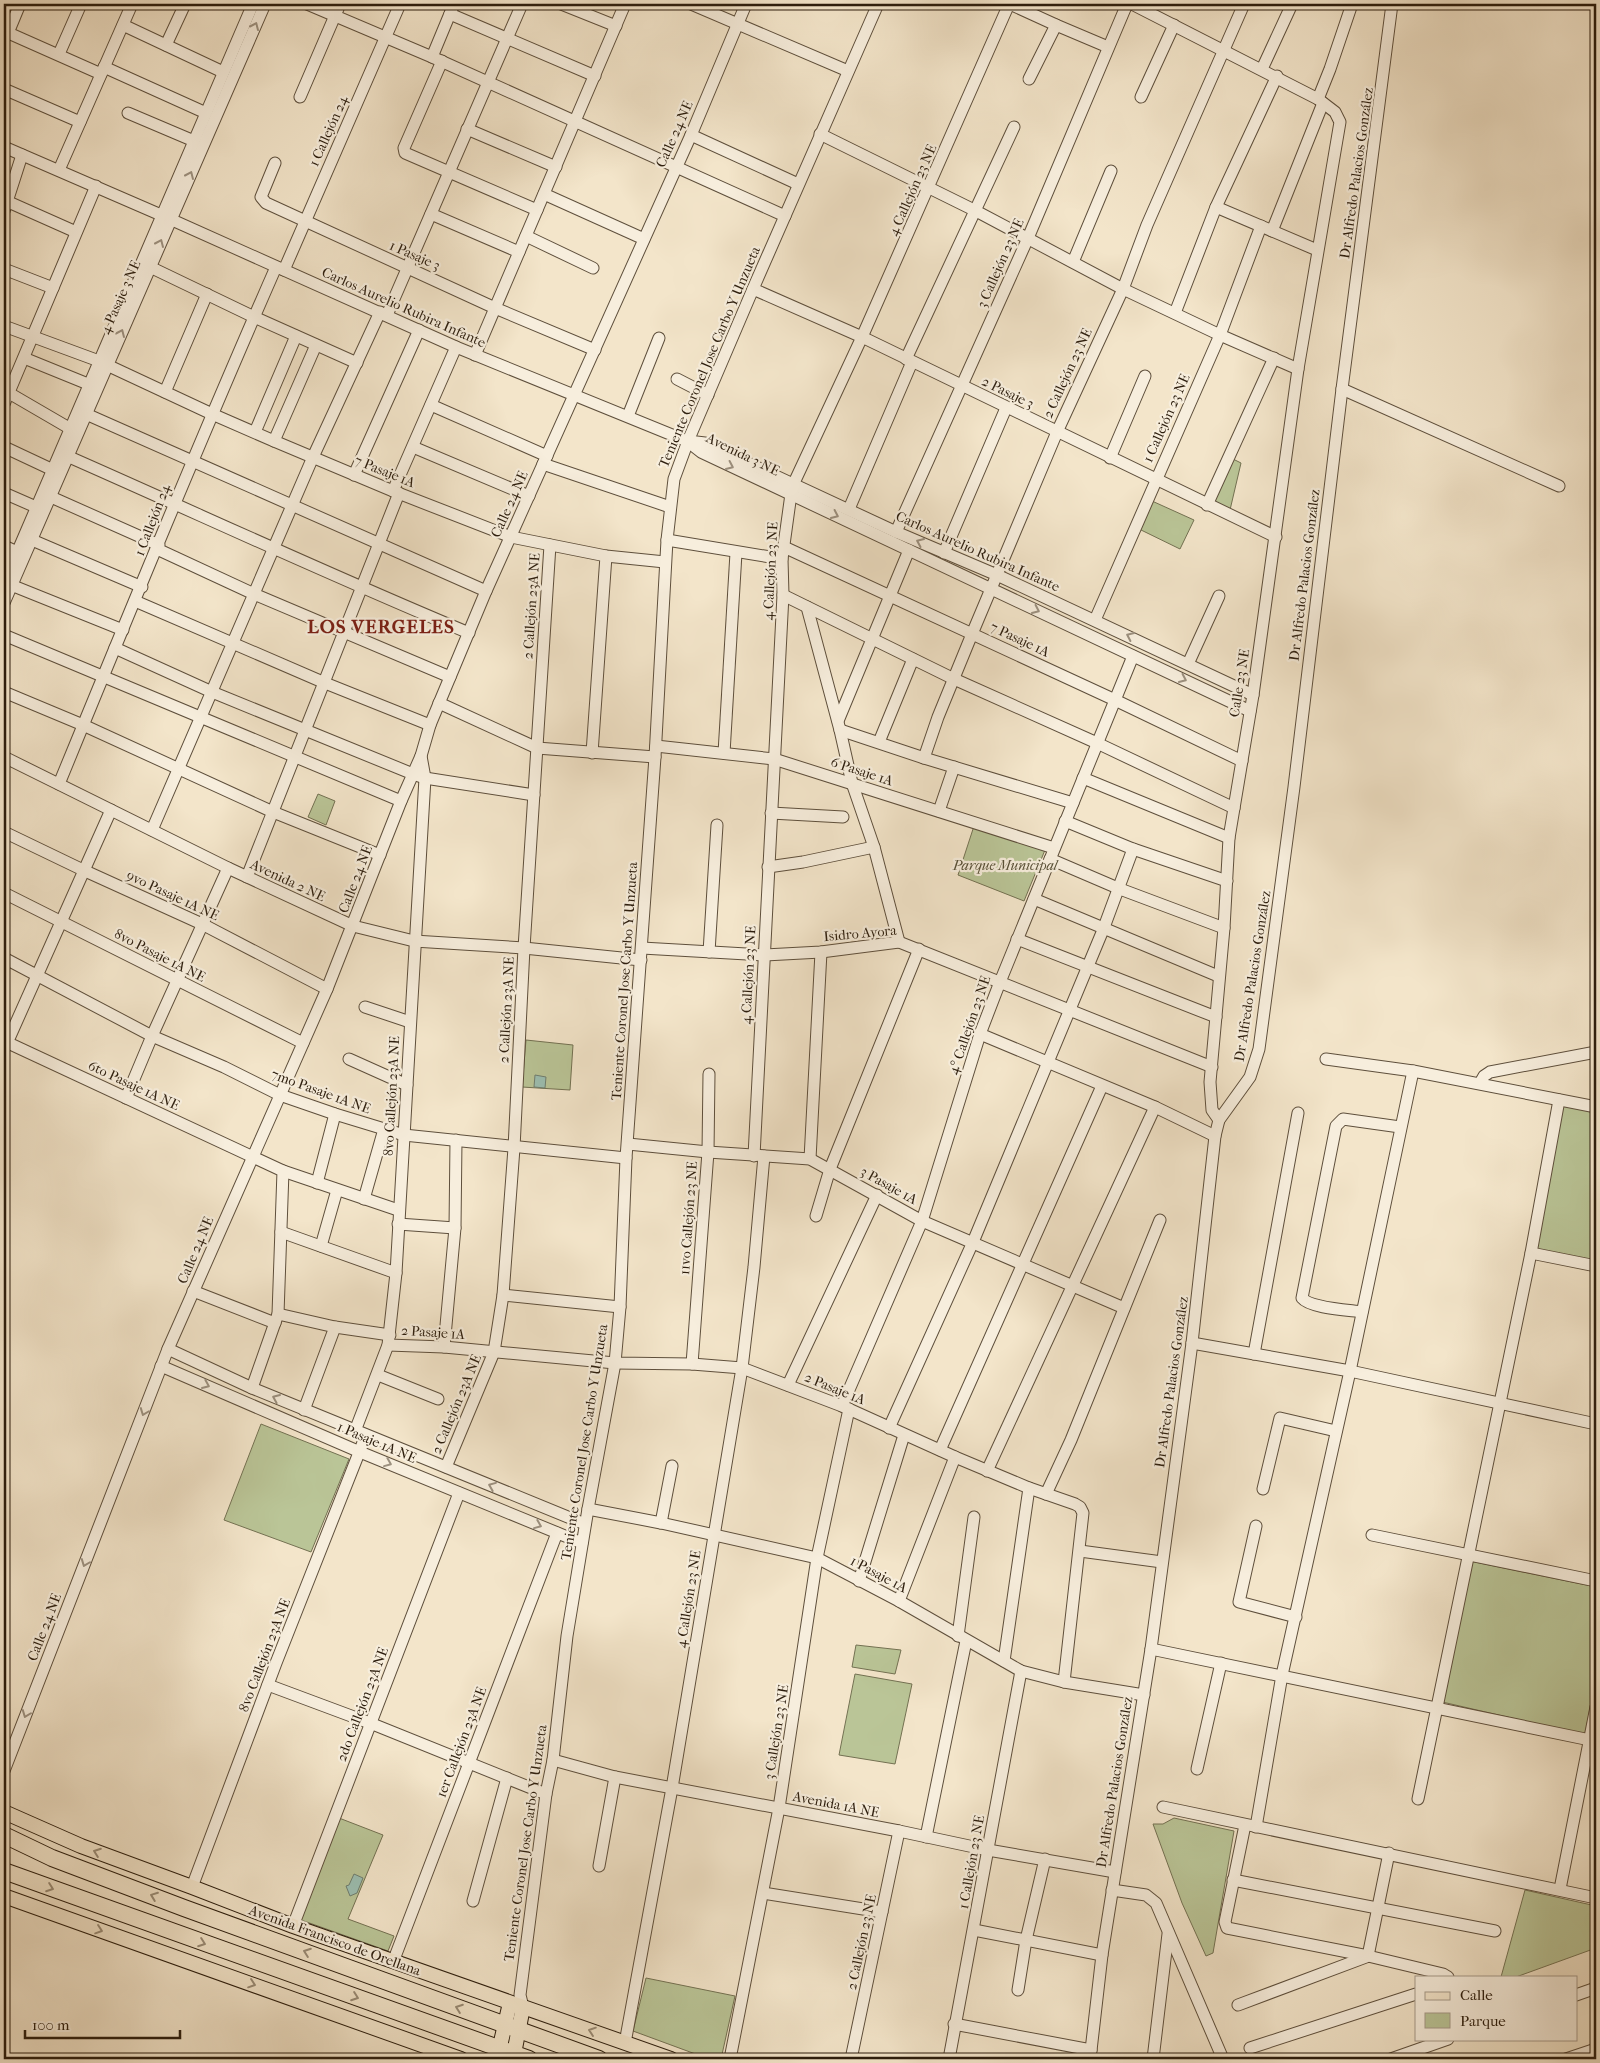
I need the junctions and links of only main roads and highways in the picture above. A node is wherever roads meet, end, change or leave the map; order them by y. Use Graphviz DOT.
graph roads {
  1 [pos="4,1812"];
  2 [pos="4,1835"];
  3 [pos="4,1871"];
  4 [pos="4,1896"];
  5 [pos="518,2002"];
  6 [pos="512,2027"];
  7 [pos="419,2043"];
  8 [pos="510,2056"];
  9 [pos="438,2059"];
  10 [pos="461,2059"];
  11 [pos="599,2059"];
  12 [pos="670,2059"];
  5 -- 1 [label="main road, Avenida Francisco de Orellana, one-way"];
  6 -- 2 [label="highway, Avenida Francisco de Orellana, one-way"];
  3 -- 8 [label="highway, one-way"];
  4 -- 7 [label="main road, one-way"];
  5 -- 6 [label="main road"];
  12 -- 5 [label="main road, Avenida Francisco de Orellana, one-way"];
  6 -- 8 [label="main road"];
  6 -- 11 [label="highway, Avenida Francisco de Orellana"];
  7 -- 9 [label="main road"];
  7 -- 10 [label="main road"];
}
